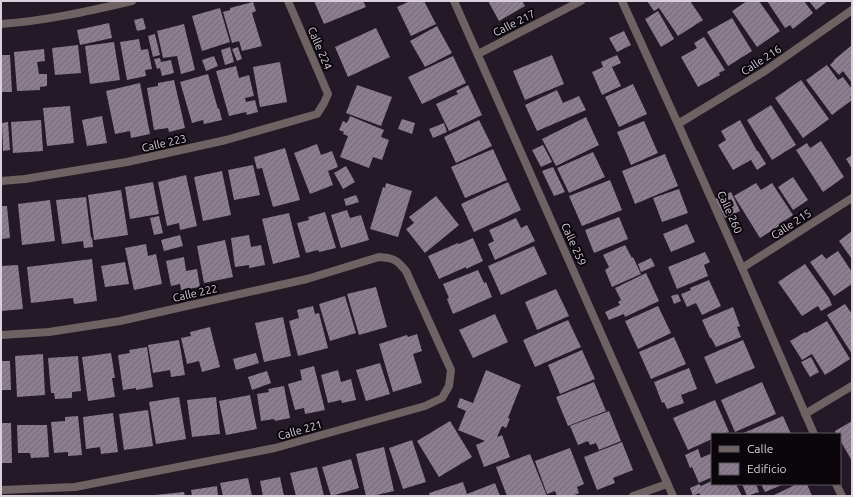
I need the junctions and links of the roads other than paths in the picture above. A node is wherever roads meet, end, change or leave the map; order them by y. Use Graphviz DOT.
graph roads {
  1 [pos="132,1"];
  2 [pos="288,1"];
  3 [pos="454,1"];
  4 [pos="581,1"];
  5 [pos="622,1"];
  6 [pos="852,10"];
  7 [pos="1,24"];
  8 [pos="478,54"];
  9 [pos="324,103"];
  10 [pos="678,124"];
  11 [pos="1,181"];
  12 [pos="852,198"];
  13 [pos="390,258"];
  14 [pos="742,268"];
  15 [pos="1,335"];
  16 [pos="852,386"];
  17 [pos="805,414"];
  18 [pos="814,433"];
  19 [pos="667,484"];
  20 [pos="836,485"];
  21 [pos="1,490"];
  22 [pos="633,496"];
  23 [pos="673,496"];
  24 [pos="842,496"];
  1 -- 7 [label="street"];
  2 -- 9 [label="street, Calle 224"];
  3 -- 8 [label="street, Calle 259"];
  4 -- 8 [label="street, Calle 217"];
  5 -- 10 [label="street, Calle 260"];
  6 -- 10 [label="street, Calle 216"];
  8 -- 19 [label="street, Calle 259"];
  9 -- 11 [label="street, Calle 223"];
  10 -- 14 [label="street, Calle 260"];
  12 -- 14 [label="street, Calle 215"];
  13 -- 15 [label="street, Calle 222"];
  13 -- 21 [label="street, Calle 221"];
  14 -- 17 [label="street, Calle 260"];
  16 -- 17 [label="street"];
  17 -- 18 [label="street, Calle 260"];
  19 -- 22 [label="street"];
  19 -- 23 [label="street, Calle 259"];
  20 -- 24 [label="street"];
}
